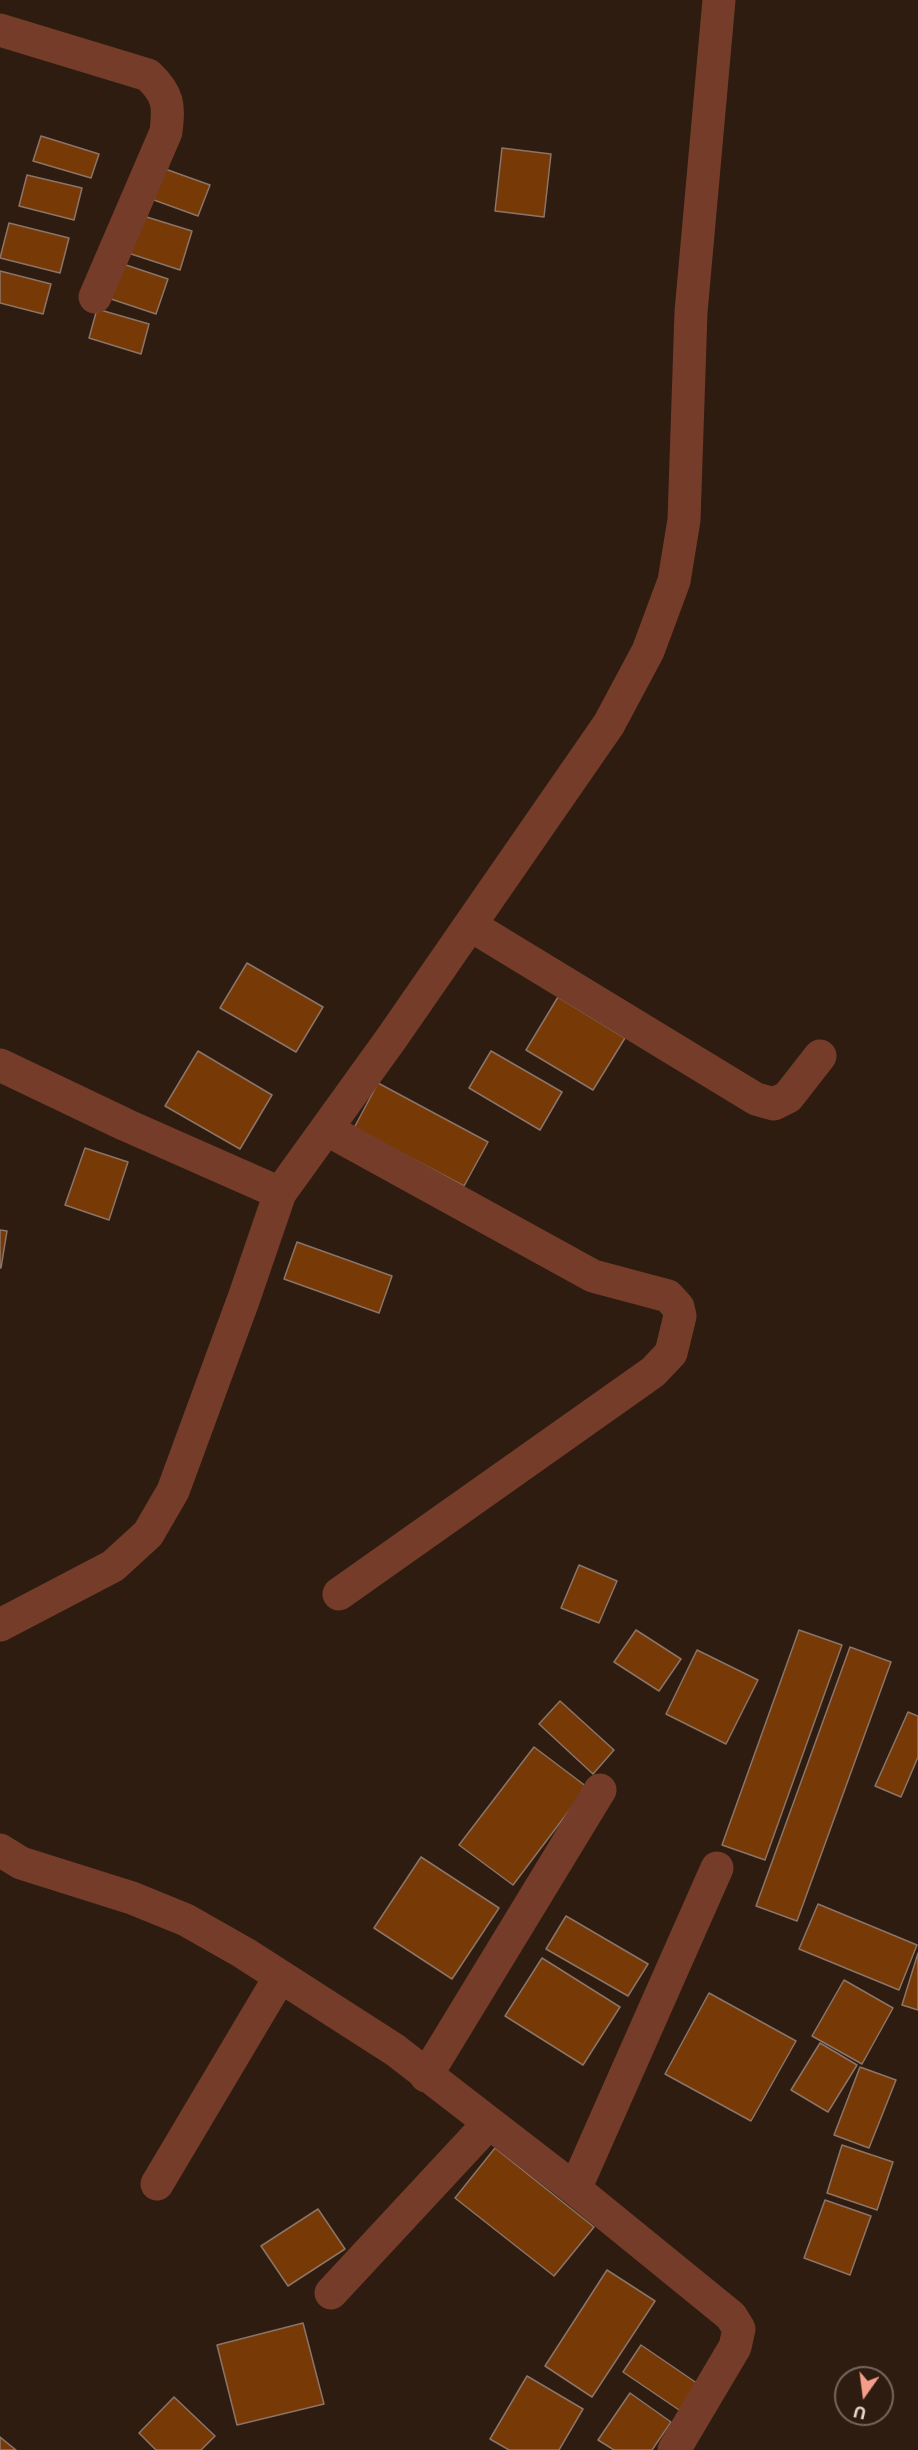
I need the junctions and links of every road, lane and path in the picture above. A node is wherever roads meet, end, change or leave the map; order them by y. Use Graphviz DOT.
graph roads {
  1 [pos="719,0"];
  2 [pos="0,30"];
  3 [pos="95,297"];
  4 [pos="470,925"];
  5 [pos="820,1056"];
  6 [pos="0,1065"];
  7 [pos="327,1129"];
  8 [pos="280,1193"];
  9 [pos="339,1594"];
  10 [pos="0,1625"];
  11 [pos="600,1790"];
  12 [pos="0,1850"];
  13 [pos="717,1868"];
  14 [pos="280,1977"];
  15 [pos="426,2076"];
  16 [pos="489,2122"];
  17 [pos="157,2184"];
  18 [pos="575,2189"];
  19 [pos="331,2293"];
  20 [pos="674,2450"];
  1 -- 4 [label="street"];
  2 -- 3 [label="street"];
  4 -- 5 [label="street"];
  4 -- 7 [label="street"];
  6 -- 8 [label="street"];
  7 -- 8 [label="street"];
  7 -- 9 [label="street"];
  8 -- 10 [label="street"];
  11 -- 15 [label="street"];
  12 -- 14 [label="street"];
  13 -- 18 [label="street"];
  14 -- 15 [label="street"];
  14 -- 17 [label="street"];
  15 -- 16 [label="street"];
  16 -- 18 [label="street"];
  16 -- 19 [label="street"];
  18 -- 20 [label="street"];
}
